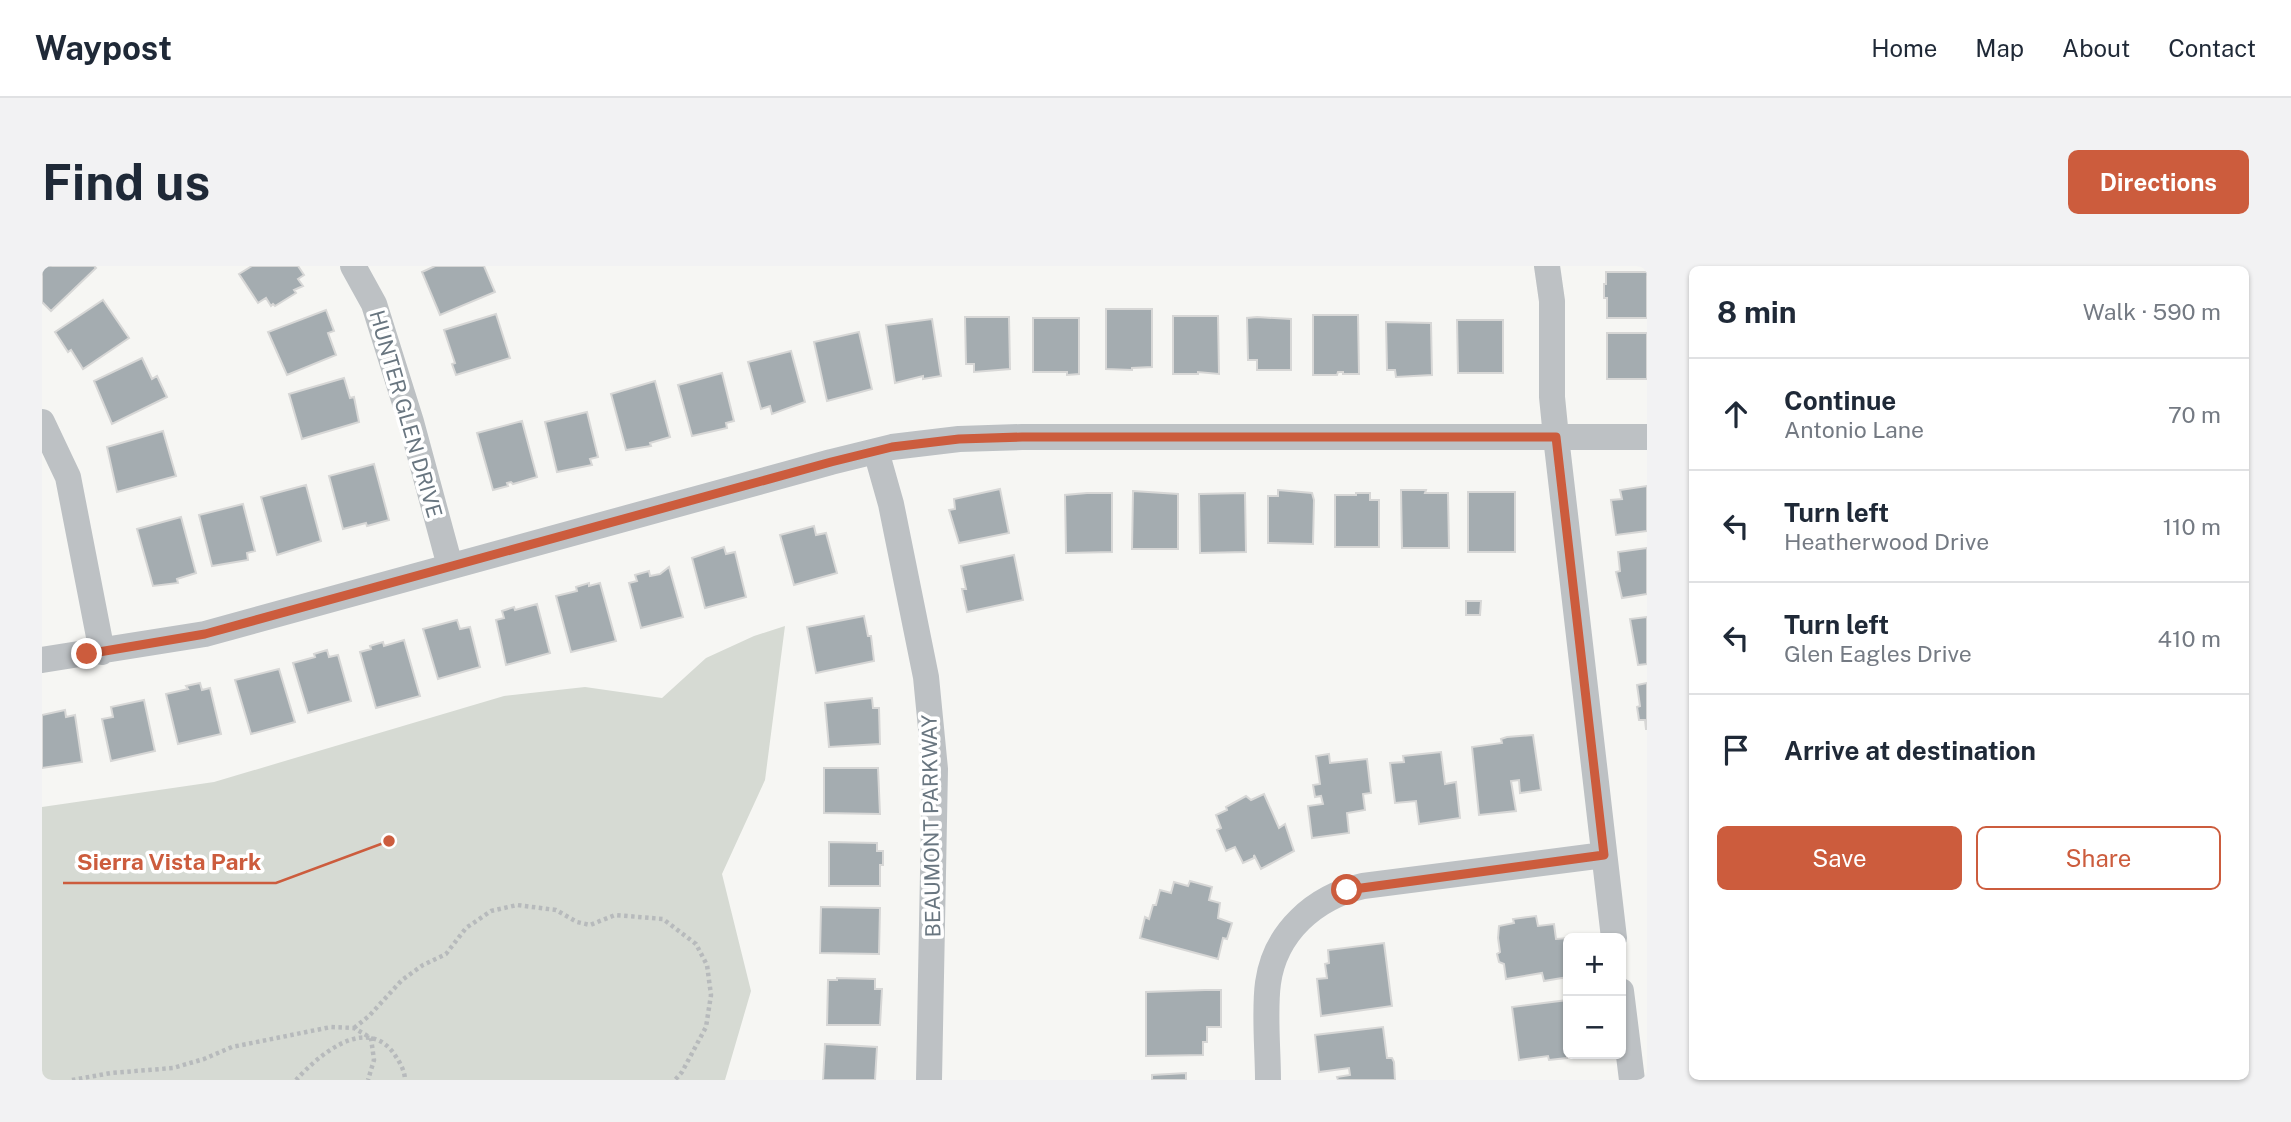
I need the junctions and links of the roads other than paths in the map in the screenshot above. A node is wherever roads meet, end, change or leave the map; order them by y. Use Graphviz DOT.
graph roads {
  1 [pos="353,266"];
  2 [pos="1547,266"];
  3 [pos="42,422"];
  4 [pos="1556,437"];
  5 [pos="1647,437"];
  6 [pos="876,451"];
  7 [pos="450,566"];
  8 [pos="102,652"];
  9 [pos="42,660"];
  10 [pos="1604,855"];
  11 [pos="1613,933"];
  12 [pos="1622,996"];
  13 [pos="929,1080"];
  14 [pos="1268,1080"];
  15 [pos="1632,1080"];
  1 -- 7 [label="street, HUNTER GLEN DRIVE"];
  2 -- 4 [label="street"];
  3 -- 8 [label="street"];
  4 -- 5 [label="street"];
  4 -- 6 [label="street"];
  4 -- 10 [label="street"];
  6 -- 7 [label="street"];
  6 -- 13 [label="street, BEAUMONT PARKWAY"];
  7 -- 8 [label="street"];
  8 -- 9 [label="street"];
  10 -- 11 [label="street"];
  10 -- 14 [label="street"];
  12 -- 15 [label="street"];
}
